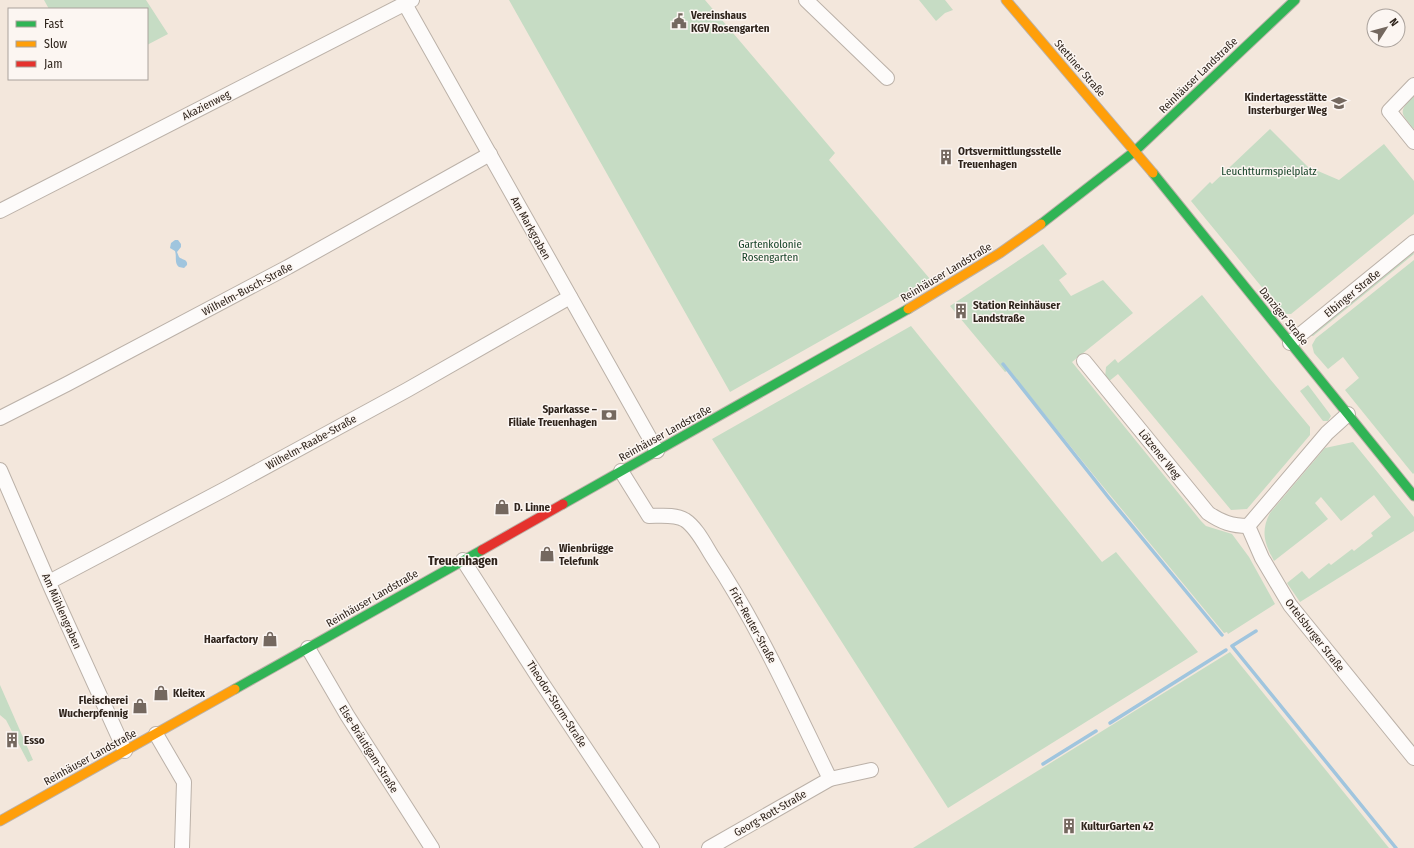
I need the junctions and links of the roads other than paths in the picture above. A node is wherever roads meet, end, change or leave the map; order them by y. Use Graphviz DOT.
graph roads {
  1 [pos="806,0"];
  2 [pos="1006,0"];
  3 [pos="1295,0"];
  4 [pos="409,2"];
  5 [pos="887,78"];
  6 [pos="1414,85"];
  7 [pos="1414,142"];
  8 [pos="1135,151"];
  9 [pos="490,154"];
  10 [pos="0,211"];
  11 [pos="1414,242"];
  12 [pos="570,297"];
  13 [pos="1290,343"];
  14 [pos="1084,361"];
  15 [pos="1348,414"];
  16 [pos="0,418"];
  17 [pos="657,451"];
  18 [pos="0,470"];
  19 [pos="621,471"];
  20 [pos="1414,496"];
  21 [pos="1248,526"];
  22 [pos="463,560"];
  23 [pos="49,582"];
  24 [pos="308,648"];
  25 [pos="156,734"];
  26 [pos="125,751"];
  27 [pos="1414,758"];
  28 [pos="871,770"];
  29 [pos="830,779"];
  30 [pos="0,822"];
  31 [pos="182,848"];
  32 [pos="432,848"];
  33 [pos="652,848"];
  34 [pos="709,848"];
  1 -- 5 [label="street"];
  2 -- 8 [label="main road, Stettiner Straße"];
  3 -- 8 [label="main road, Reinhäuser Landstraße"];
  4 -- 9 [label="street, Am Markgraben"];
  4 -- 10 [label="street, Akazienweg"];
  6 -- 7 [label="street"];
  8 -- 13 [label="main road, Danziger Straße"];
  8 -- 17 [label="main road, Reinhäuser Landstraße"];
  9 -- 12 [label="street, Am Markgraben"];
  9 -- 16 [label="street, Wilhelm-Busch-Straße"];
  11 -- 13 [label="street, Elbinger Straße"];
  12 -- 17 [label="street, Am Markgraben"];
  12 -- 23 [label="street, Wilhelm-Raabe-Straße"];
  13 -- 15 [label="main road, Danziger Straße"];
  14 -- 21 [label="street, Lötzener Weg"];
  15 -- 20 [label="main road, Danziger Straße"];
  15 -- 21 [label="street"];
  17 -- 19 [label="main road, Reinhäuser Landstraße"];
  18 -- 23 [label="street, Am Mühlengraben"];
  19 -- 22 [label="main road, Reinhäuser Landstraße"];
  19 -- 29 [label="street, Fritz-Reuter-Straße"];
  21 -- 27 [label="street, Ortelsburger Straße"];
  22 -- 24 [label="main road, Reinhäuser Landstraße"];
  22 -- 33 [label="street, Theodor-Storm-Straße"];
  23 -- 26 [label="street, Am Mühlengraben"];
  24 -- 25 [label="main road, Reinhäuser Landstraße"];
  24 -- 32 [label="street, Else-Bräutigam-Straße"];
  25 -- 26 [label="main road, Reinhäuser Landstraße"];
  25 -- 31 [label="street"];
  26 -- 30 [label="main road, Reinhäuser Landstraße"];
  28 -- 29 [label="street"];
  29 -- 34 [label="street, Georg-Rott-Straße"];
}
